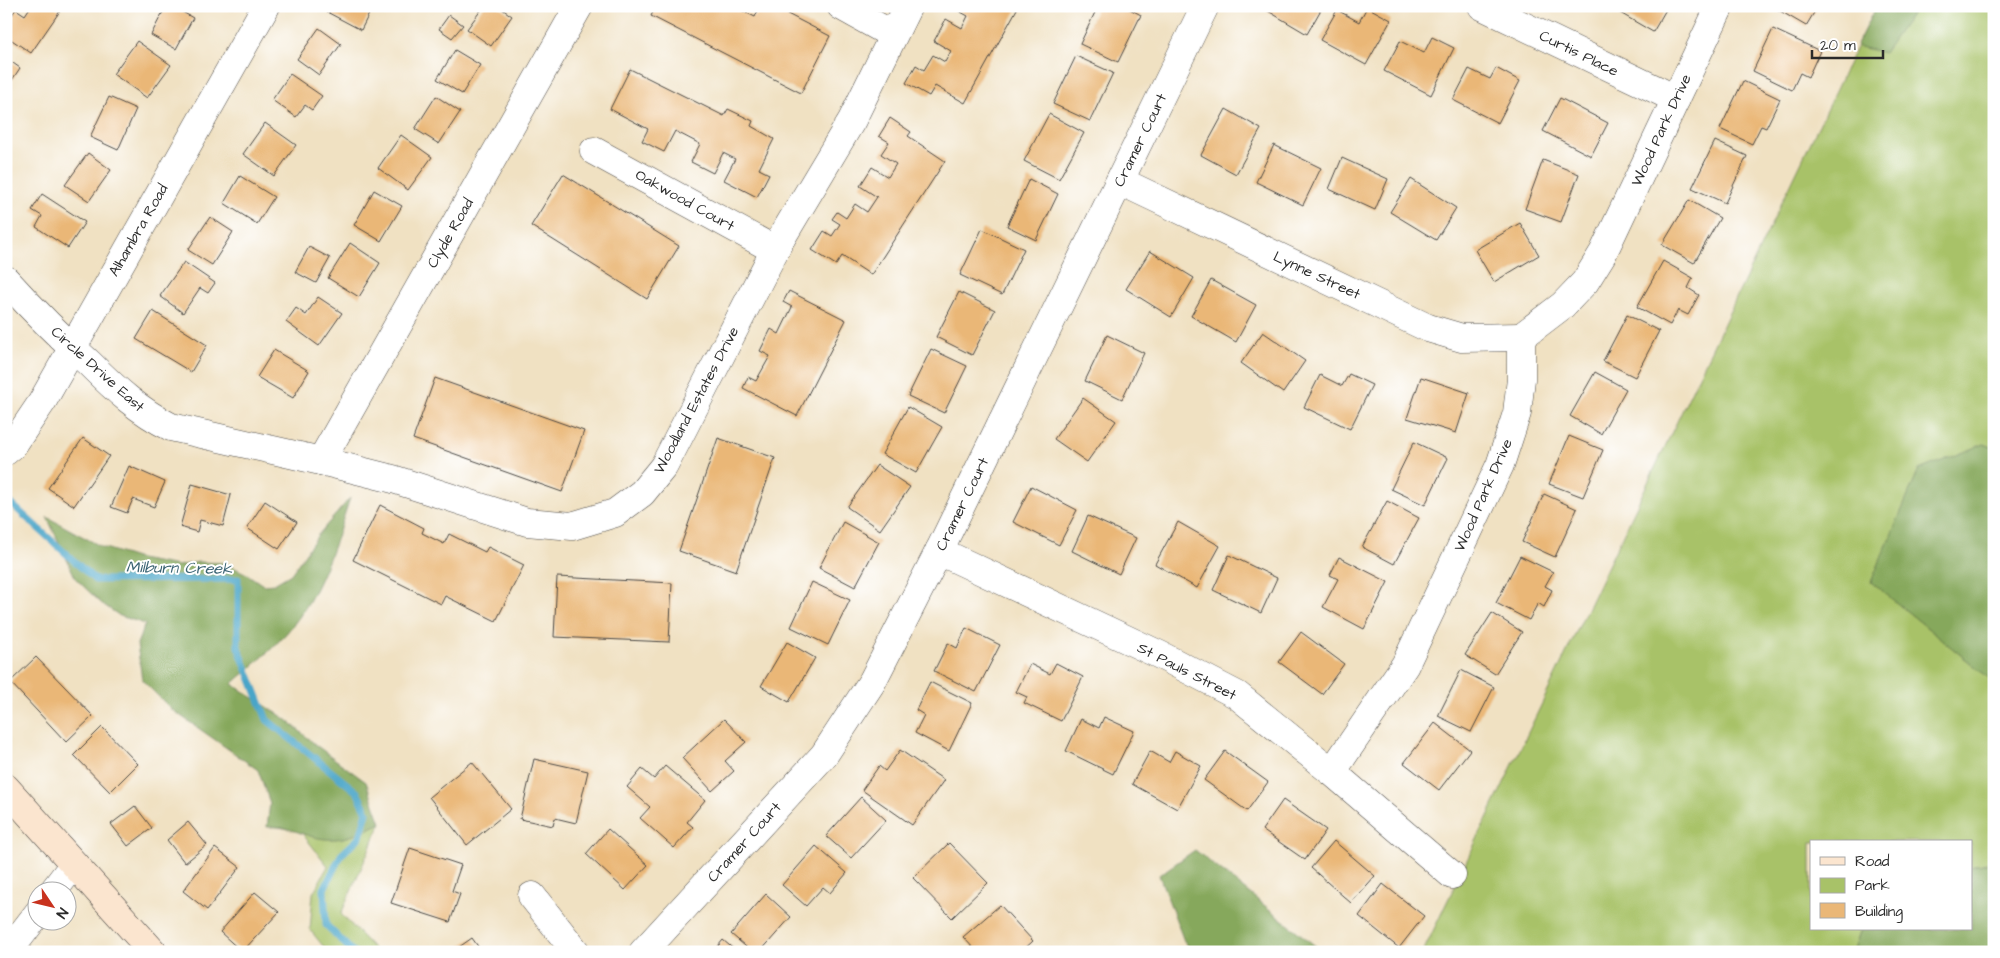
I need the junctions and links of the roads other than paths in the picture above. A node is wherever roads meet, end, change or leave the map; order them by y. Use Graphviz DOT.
graph roads {
  1 [pos="266,6"];
  2 [pos="579,6"];
  3 [pos="841,6"];
  4 [pos="908,6"];
  5 [pos="1205,6"];
  6 [pos="1482,6"];
  7 [pos="1720,6"];
  8 [pos="893,34"];
  9 [pos="1676,99"];
  10 [pos="594,150"];
  11 [pos="1120,181"];
  12 [pos="775,250"];
  13 [pos="6,280"];
  14 [pos="1521,337"];
  15 [pos="71,348"];
  16 [pos="6,451"];
  17 [pos="321,461"];
  18 [pos="938,551"];
  19 [pos="1332,772"];
  20 [pos="6,788"];
  21 [pos="74,864"];
  22 [pos="1452,875"];
  23 [pos="62,880"];
  24 [pos="532,896"];
  25 [pos="28,925"];
  26 [pos="8,952"];
  27 [pos="153,952"];
  28 [pos="576,952"];
  29 [pos="644,952"];
  1 -- 15 [label="street, Alhambra Road"];
  2 -- 17 [label="street, Clyde Road"];
  3 -- 8 [label="street"];
  4 -- 8 [label="street, Woodland Estates Drive"];
  5 -- 11 [label="street, Cramer Court"];
  6 -- 9 [label="street, Curtis Place"];
  7 -- 9 [label="street, Wood Park Drive"];
  8 -- 12 [label="street, Woodland Estates Drive"];
  9 -- 14 [label="street, Wood Park Drive"];
  10 -- 12 [label="street, Oakwood Court"];
  11 -- 14 [label="street, Lynne Street"];
  11 -- 18 [label="street, Cramer Court"];
  12 -- 17 [label="street, Woodland Estates Drive"];
  13 -- 15 [label="street, Circle Drive East"];
  14 -- 19 [label="street, Wood Park Drive"];
  15 -- 16 [label="street, Alhambra Road"];
  15 -- 17 [label="street, Circle Drive East"];
  18 -- 19 [label="street, St Pauls Street"];
  18 -- 29 [label="street, Cramer Court"];
  19 -- 22 [label="street, St Pauls Street"];
  20 -- 21 [label="main road"];
  21 -- 23 [label="street"];
  21 -- 27 [label="main road"];
  24 -- 28 [label="street"];
  25 -- 26 [label="street"];
}
